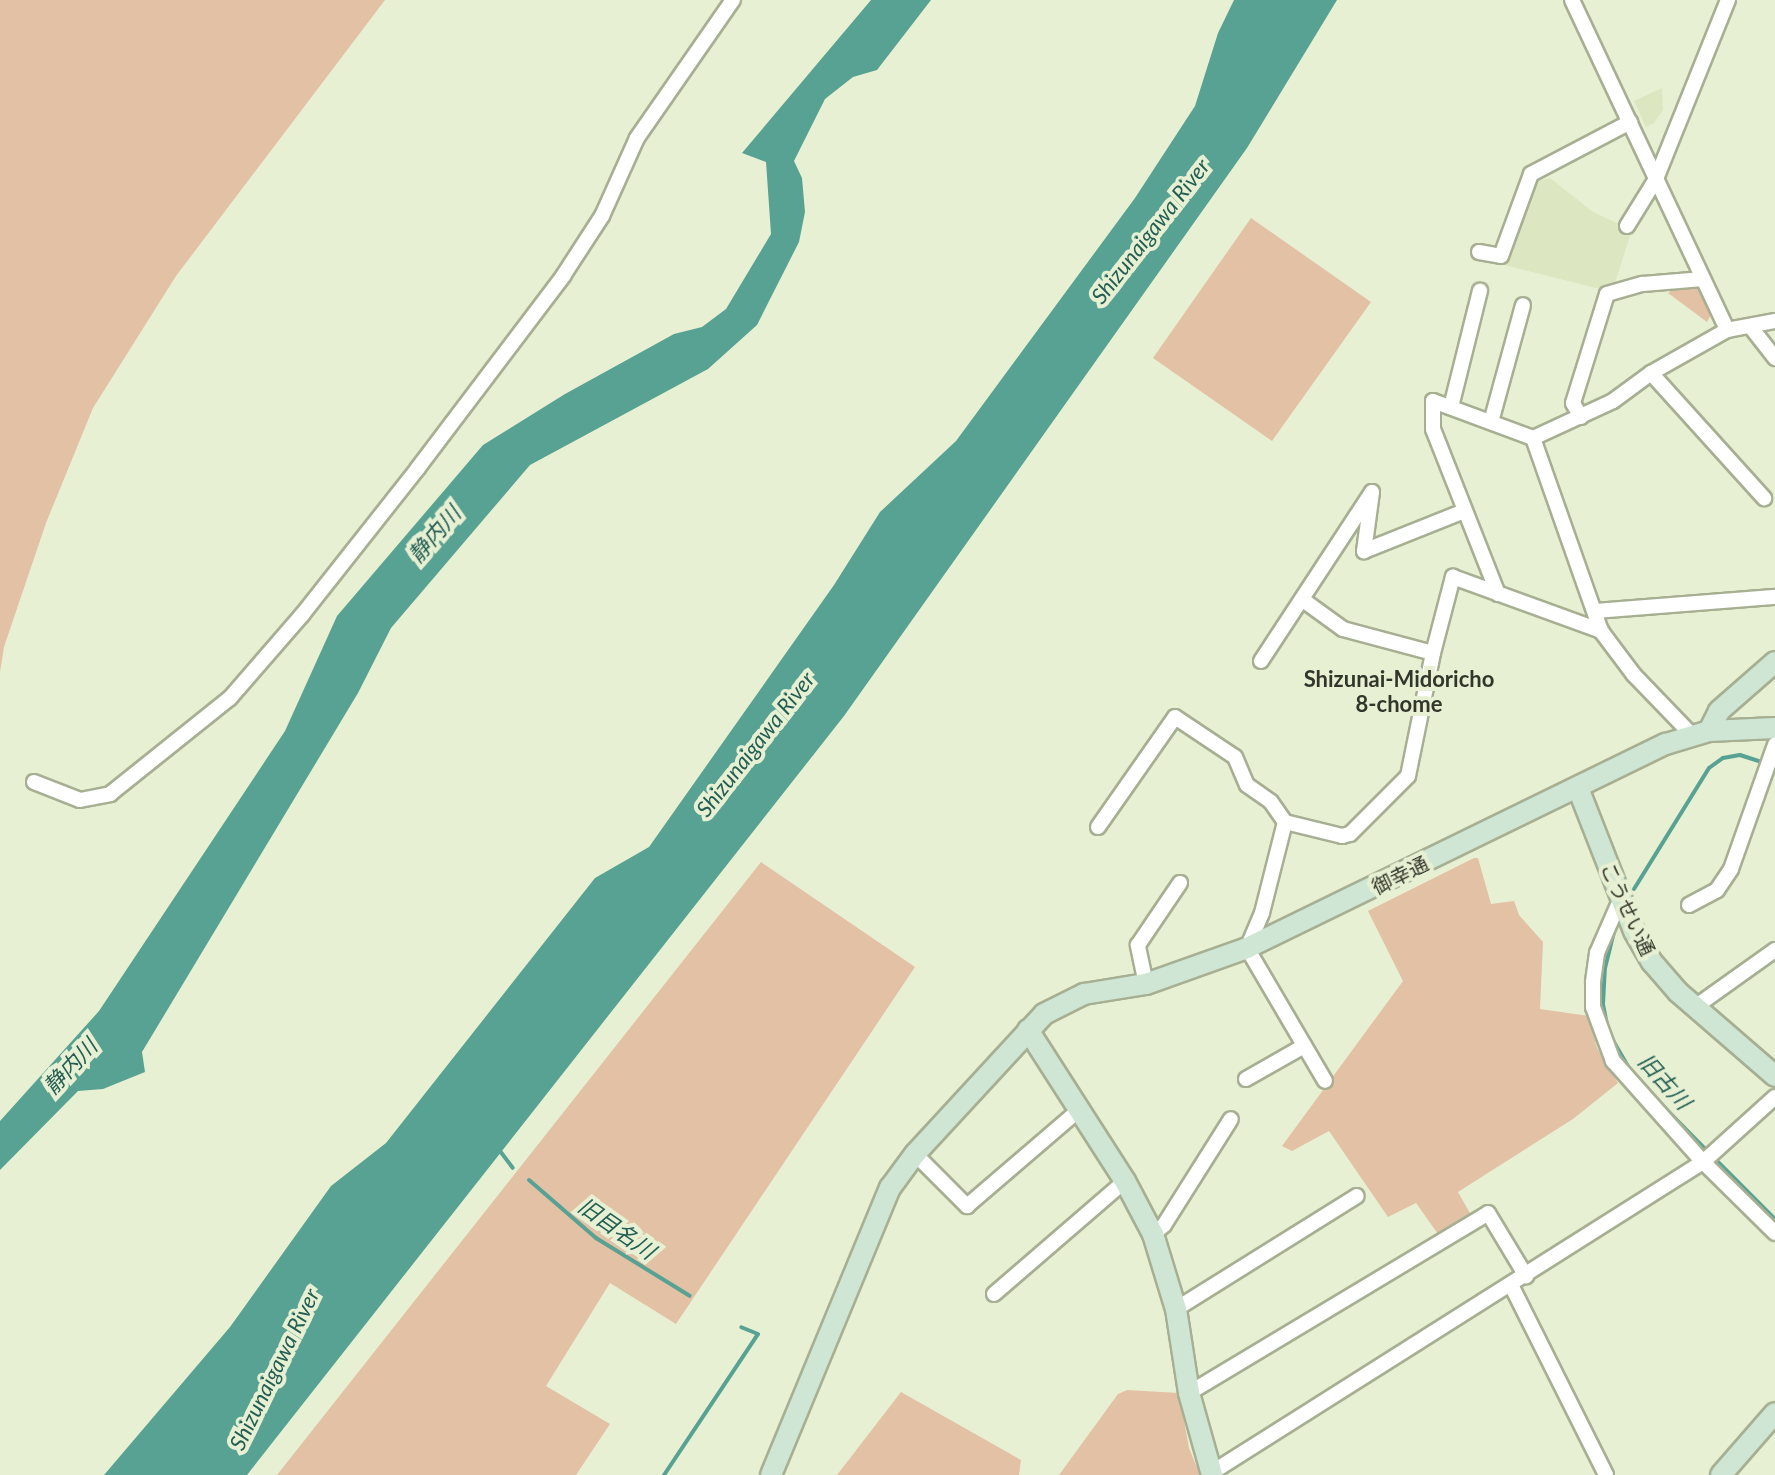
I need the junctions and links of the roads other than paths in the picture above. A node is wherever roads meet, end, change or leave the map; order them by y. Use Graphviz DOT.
graph roads {
  1 [pos="733,0"];
  2 [pos="1572,0"];
  3 [pos="1728,0"];
  4 [pos="1630,122"];
  5 [pos="1656,179"];
  6 [pos="1627,226"];
  7 [pos="1479,252"];
  8 [pos="1703,279"];
  9 [pos="1480,291"];
  10 [pos="1523,305"];
  11 [pos="1775,321"];
  12 [pos="1750,326"];
  13 [pos="1727,330"];
  14 [pos="1775,358"];
  15 [pos="1651,373"];
  16 [pos="1451,407"];
  17 [pos="1581,417"];
  18 [pos="1491,422"];
  19 [pos="1533,438"];
  20 [pos="1764,498"];
  21 [pos="1464,511"];
  22 [pos="1498,594"];
  23 [pos="1775,597"];
  24 [pos="1303,600"];
  25 [pos="1596,611"];
  26 [pos="1601,631"];
  27 [pos="1433,653"];
  28 [pos="1261,661"];
  29 [pos="1775,662"];
  30 [pos="1775,728"];
  31 [pos="1701,733"];
  32 [pos="1775,745"];
  33 [pos="1768,772"];
  34 [pos="34,782"];
  35 [pos="1578,788"];
  36 [pos="1285,822"];
  37 [pos="1098,827"];
  38 [pos="1180,883"];
  39 [pos="1621,898"];
  40 [pos="1689,905"];
  41 [pos="1247,948"];
  42 [pos="1773,957"];
  43 [pos="1146,984"];
  44 [pos="1695,1007"];
  45 [pos="1028,1030"];
  46 [pos="1304,1046"];
  47 [pos="1775,1076"];
  48 [pos="1246,1079"];
  49 [pos="1325,1081"];
  50 [pos="1775,1097"];
  51 [pos="1080,1109"];
  52 [pos="1231,1119"];
  53 [pos="915,1154"];
  54 [pos="1709,1157"];
  55 [pos="1125,1181"];
  56 [pos="1357,1196"];
  57 [pos="1775,1233"];
  58 [pos="1153,1234"];
  59 [pos="1526,1276"];
  60 [pos="1511,1285"];
  61 [pos="994,1294"];
  62 [pos="1176,1309"];
  63 [pos="1189,1393"];
  64 [pos="1775,1413"];
  65 [pos="1726,1473"];
  66 [pos="1211,1474"];
  67 [pos="771,1475"];
  68 [pos="1606,1475"];
  1 -- 34 [label="street"];
  2 -- 4 [label="street"];
  3 -- 5 [label="street"];
  4 -- 5 [label="street"];
  4 -- 7 [label="street"];
  5 -- 6 [label="street"];
  5 -- 8 [label="street"];
  8 -- 13 [label="street"];
  8 -- 17 [label="street"];
  9 -- 16 [label="street"];
  10 -- 18 [label="street"];
  11 -- 12 [label="street"];
  12 -- 13 [label="street"];
  12 -- 14 [label="street"];
  13 -- 15 [label="street"];
  15 -- 17 [label="street"];
  15 -- 20 [label="street"];
  16 -- 18 [label="street"];
  16 -- 21 [label="street"];
  17 -- 19 [label="street"];
  18 -- 19 [label="street"];
  19 -- 25 [label="street"];
  21 -- 22 [label="street"];
  21 -- 24 [label="street"];
  22 -- 26 [label="street"];
  22 -- 27 [label="street"];
  23 -- 25 [label="street"];
  24 -- 27 [label="street"];
  24 -- 28 [label="street"];
  25 -- 26 [label="street"];
  26 -- 31 [label="street"];
  27 -- 36 [label="street"];
  29 -- 31 [label="street"];
  30 -- 31 [label="street, 御幸通"];
  31 -- 35 [label="street, 御幸通"];
  32 -- 33 [label="street"];
  33 -- 40 [label="street"];
  35 -- 39 [label="street, こうせい通"];
  35 -- 41 [label="street, 御幸通"];
  36 -- 37 [label="street"];
  36 -- 41 [label="street"];
  38 -- 43 [label="street"];
  39 -- 44 [label="street, こうせい通"];
  39 -- 54 [label="street"];
  41 -- 43 [label="street, 御幸通"];
  41 -- 46 [label="street"];
  42 -- 44 [label="street"];
  43 -- 45 [label="street, 御幸通"];
  44 -- 47 [label="street, こうせい通"];
  45 -- 51 [label="street"];
  45 -- 53 [label="street, 御幸通"];
  46 -- 48 [label="street"];
  46 -- 49 [label="street"];
  50 -- 54 [label="street"];
  51 -- 53 [label="street"];
  51 -- 55 [label="street"];
  52 -- 58 [label="street"];
  53 -- 67 [label="street, 御幸通"];
  54 -- 57 [label="street"];
  54 -- 59 [label="street"];
  55 -- 58 [label="street"];
  55 -- 61 [label="street"];
  56 -- 62 [label="street"];
  58 -- 62 [label="street"];
  59 -- 60 [label="street"];
  59 -- 63 [label="street"];
  60 -- 66 [label="street"];
  60 -- 68 [label="street"];
  62 -- 63 [label="street"];
  63 -- 66 [label="street"];
  64 -- 65 [label="street"];
}
